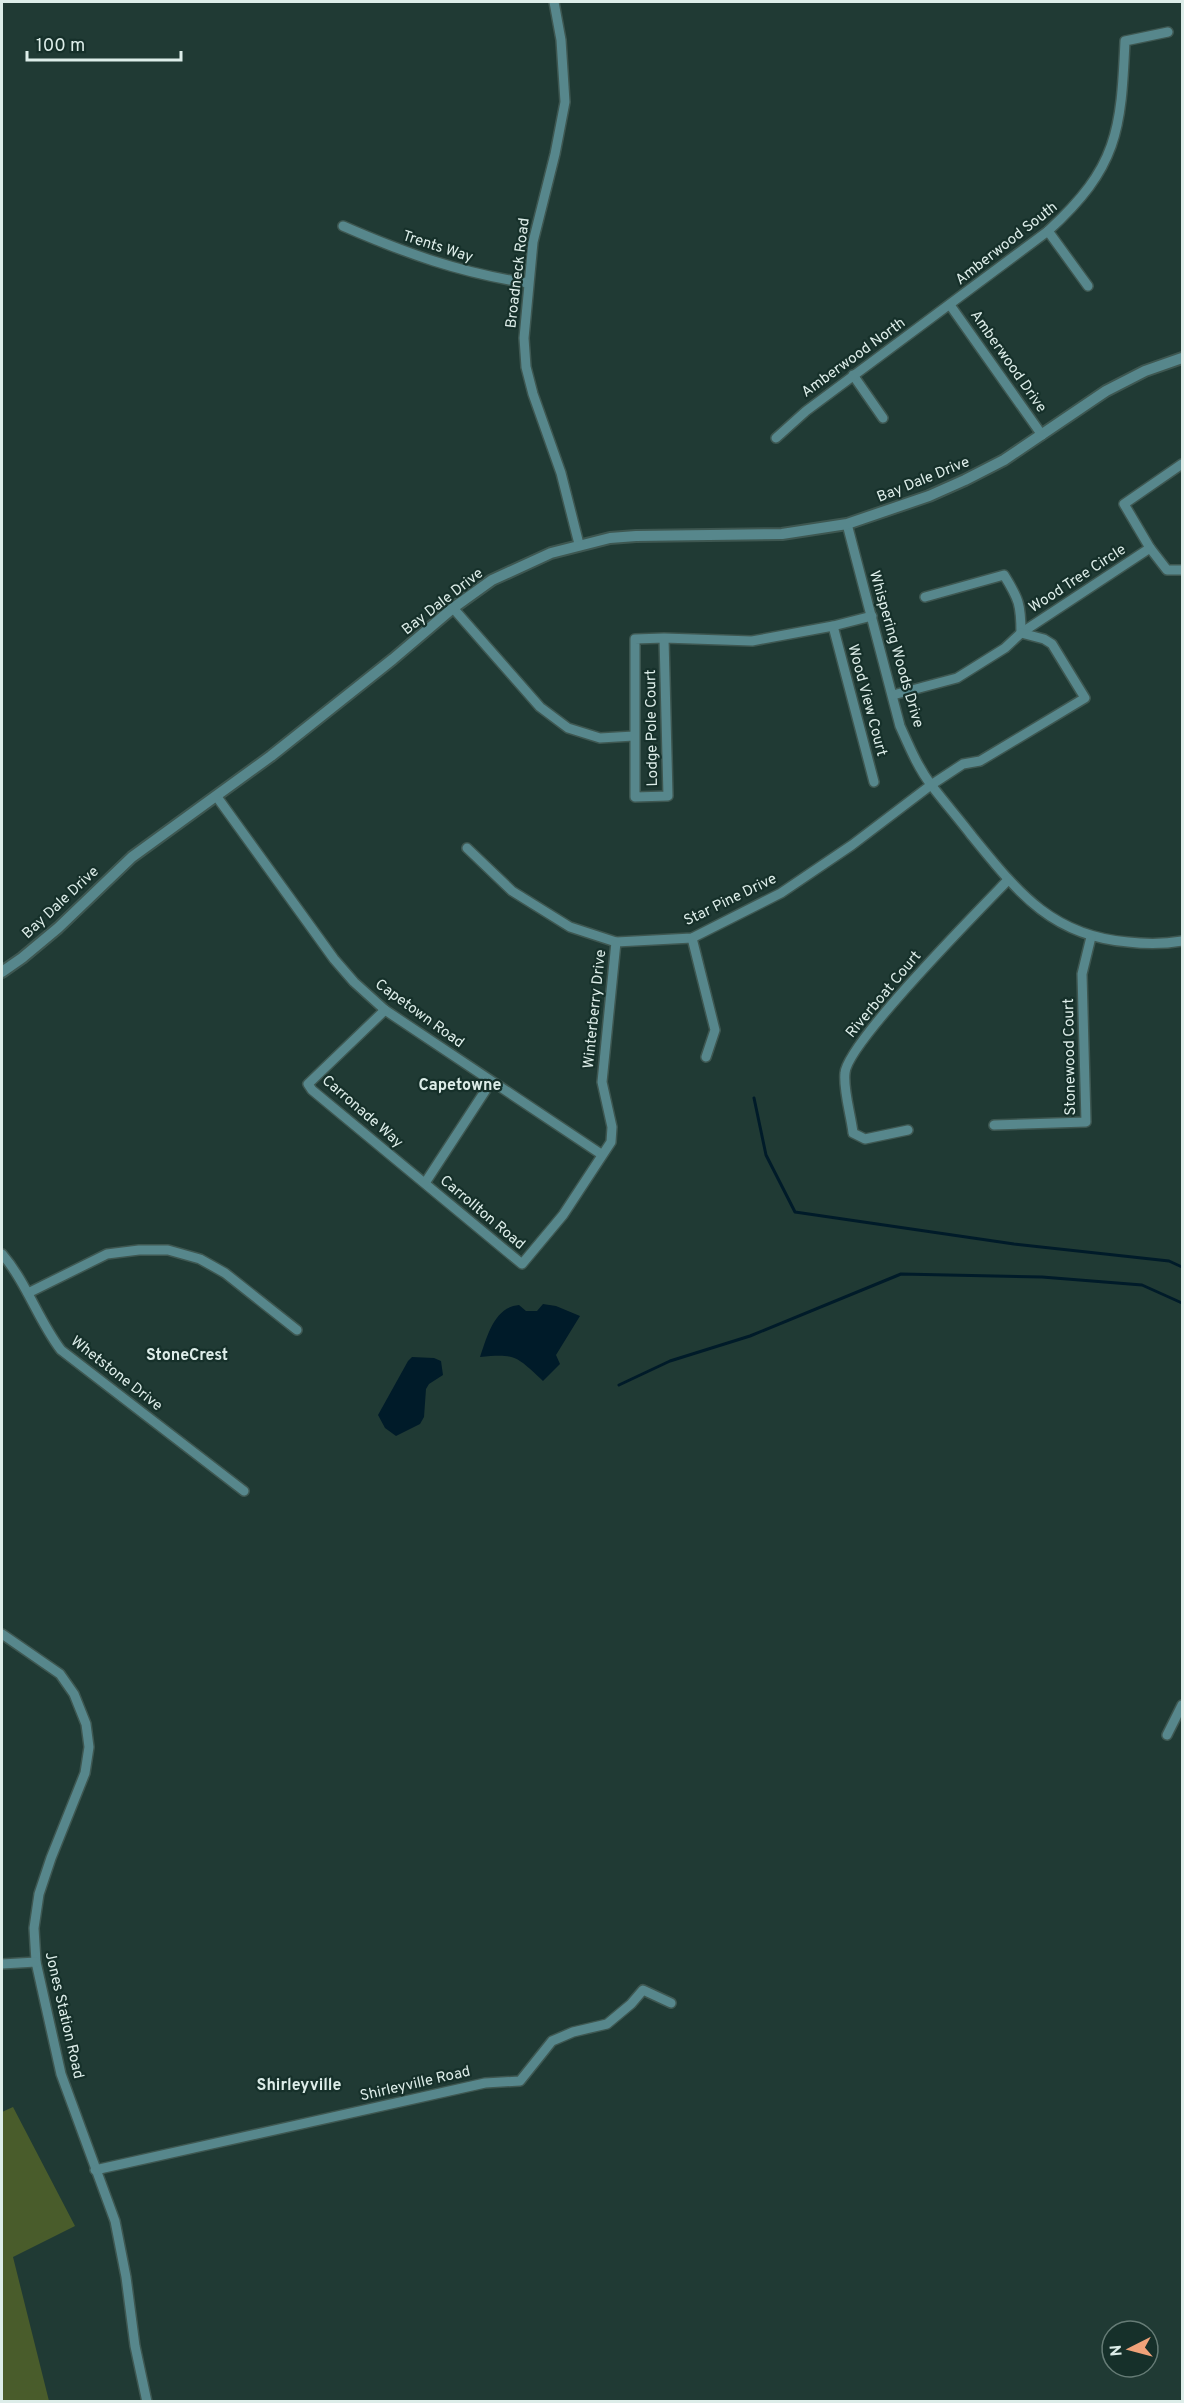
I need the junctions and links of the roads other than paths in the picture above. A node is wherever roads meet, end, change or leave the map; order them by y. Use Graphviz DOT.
graph roads {
  1 [pos="554,2"];
  2 [pos="1168,32"];
  3 [pos="343,226"];
  4 [pos="1048,231"];
  5 [pos="528,283"];
  6 [pos="1088,286"];
  7 [pos="951,305"];
  8 [pos="1182,358"];
  9 [pos="853,375"];
  10 [pos="883,418"];
  11 [pos="1042,435"];
  12 [pos="776,438"];
  13 [pos="1182,464"];
  14 [pos="847,524"];
  15 [pos="579,544"];
  16 [pos="1150,548"];
  17 [pos="1182,570"];
  18 [pos="925,597"];
  19 [pos="453,608"];
  20 [pos="872,616"];
  21 [pos="833,626"];
  22 [pos="1021,633"];
  23 [pos="664,638"];
  24 [pos="893,695"];
  25 [pos="634,736"];
  26 [pos="874,782"];
  27 [pos="931,785"];
  28 [pos="217,797"];
  29 [pos="467,848"];
  30 [pos="1008,880"];
  31 [pos="1091,937"];
  32 [pos="692,938"];
  33 [pos="1182,941"];
  34 [pos="616,942"];
  35 [pos="2,972"];
  36 [pos="385,1010"];
  37 [pos="706,1057"];
  38 [pos="491,1082"];
  39 [pos="994,1125"];
  40 [pos="908,1130"];
  41 [pos="601,1154"];
  42 [pos="425,1183"];
  43 [pos="2,1254"];
  44 [pos="522,1264"];
  45 [pos="28,1293"];
  46 [pos="297,1330"];
  47 [pos="244,1491"];
  48 [pos="2,1634"];
  49 [pos="1182,1705"];
  50 [pos="1167,1735"];
  51 [pos="36,1962"];
  52 [pos="2,1964"];
  53 [pos="671,2003"];
  54 [pos="95,2169"];
  55 [pos="147,2402"];
  1 -- 5 [label="street, Broadneck Road"];
  2 -- 4 [label="street, Amberwood South"];
  3 -- 5 [label="street, Trents Way"];
  4 -- 6 [label="street"];
  4 -- 7 [label="street, Amberwood South"];
  5 -- 15 [label="street, Broadneck Road"];
  7 -- 9 [label="street, Amberwood North"];
  7 -- 11 [label="street, Amberwood Drive"];
  8 -- 11 [label="street, Bay Dale Drive"];
  9 -- 10 [label="street"];
  9 -- 12 [label="street, Amberwood North"];
  11 -- 14 [label="street, Bay Dale Drive"];
  13 -- 16 [label="street, Wood Tree Circle"];
  14 -- 15 [label="street, Bay Dale Drive"];
  14 -- 20 [label="street, Whispering Woods Drive"];
  15 -- 19 [label="street, Bay Dale Drive"];
  16 -- 17 [label="street, Wood Tree Circle"];
  16 -- 22 [label="street, Wood Tree Circle"];
  18 -- 22 [label="street"];
  19 -- 25 [label="street, Lodge Pole Court"];
  19 -- 28 [label="street, Bay Dale Drive"];
  20 -- 21 [label="street, Lodge Pole Court"];
  20 -- 24 [label="street, Whispering Woods Drive"];
  21 -- 23 [label="street, Lodge Pole Court"];
  21 -- 26 [label="street, Wood View Court"];
  22 -- 24 [label="street, Wood Tree Circle"];
  22 -- 27 [label="street, Star Pine Drive"];
  23 -- 25 [label="street, Lodge Pole Court"];
  23 -- 25 [label="street, Lodge Pole Court"];
  24 -- 27 [label="street, Whispering Woods Drive"];
  27 -- 30 [label="street, Whispering Woods Drive"];
  27 -- 32 [label="street, Star Pine Drive"];
  28 -- 35 [label="street, Bay Dale Drive"];
  28 -- 36 [label="street, Capetown Road"];
  29 -- 34 [label="street, Star Pine Drive"];
  30 -- 31 [label="street, Whispering Woods Drive"];
  30 -- 40 [label="street, Riverboat Court"];
  31 -- 33 [label="street, Whispering Woods Drive"];
  31 -- 39 [label="street, Stonewood Court"];
  32 -- 34 [label="street, Star Pine Drive"];
  32 -- 37 [label="street"];
  34 -- 41 [label="street, Winterberry Drive"];
  36 -- 38 [label="street, Capetown Road"];
  36 -- 42 [label="street, Carronade Way"];
  38 -- 41 [label="street, Capetown Road"];
  38 -- 42 [label="street"];
  41 -- 44 [label="street, Winterberry Drive"];
  42 -- 44 [label="street, Carrollton Road"];
  43 -- 45 [label="street, Whetstone Drive"];
  45 -- 46 [label="street"];
  45 -- 47 [label="street, Whetstone Drive"];
  48 -- 51 [label="street, Jones Station Road"];
  49 -- 50 [label="street"];
  51 -- 52 [label="street"];
  51 -- 54 [label="street, Jones Station Road"];
  53 -- 54 [label="street, Shirleyville Road"];
  54 -- 55 [label="street, Jones Station Road"];
}
